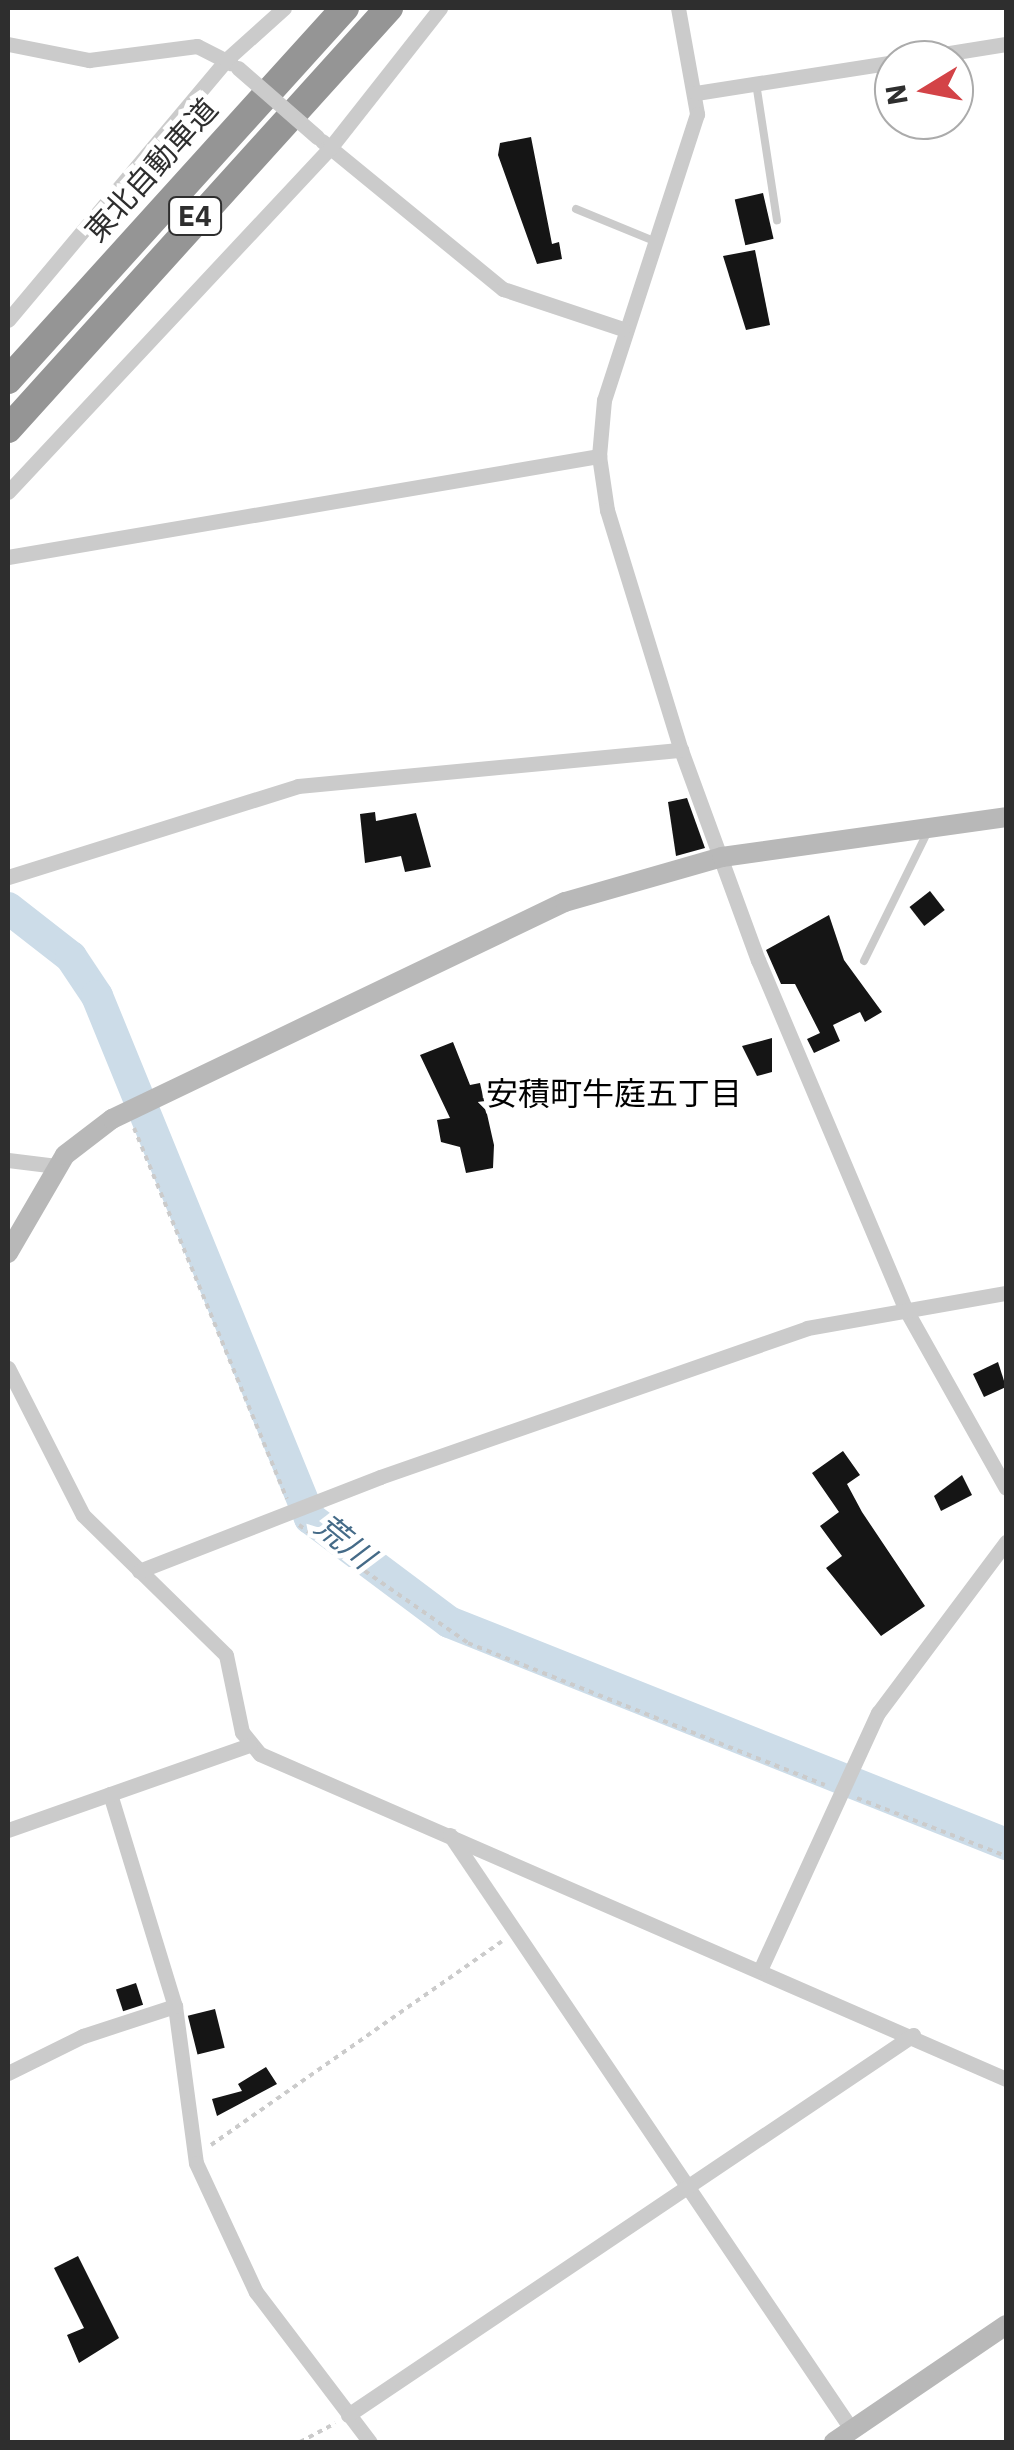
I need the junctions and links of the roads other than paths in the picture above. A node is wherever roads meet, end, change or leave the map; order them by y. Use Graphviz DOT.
graph roads {
  1 [pos="284,8"];
  2 [pos="346,8"];
  3 [pos="389,8"];
  4 [pos="440,8"];
  5 [pos="678,8"];
  6 [pos="8,44"];
  7 [pos="1006,44"];
  8 [pos="974,49"];
  9 [pos="232,64"];
  10 [pos="874,65"];
  11 [pos="756,83"];
  12 [pos="696,93"];
  13 [pos="323,142"];
  14 [pos="576,209"];
  15 [pos="777,220"];
  16 [pos="654,241"];
  17 [pos="8,320"];
  18 [pos="623,329"];
  19 [pos="8,380"];
  20 [pos="8,429"];
  21 [pos="599,456"];
  22 [pos="8,492"];
  23 [pos="8,557"];
  24 [pos="681,750"];
  25 [pos="1006,817"];
  26 [pos="928,828"];
  27 [pos="722,857"];
  28 [pos="8,877"];
  29 [pos="864,961"];
  30 [pos="8,1160"];
  31 [pos="57,1166"];
  32 [pos="8,1253"];
  33 [pos="1006,1293"];
  34 [pos="906,1310"];
  35 [pos="8,1368"];
  36 [pos="1006,1488"];
  37 [pos="1006,1542"];
  38 [pos="139,1571"];
  39 [pos="248,1745"];
  40 [pos="110,1794"];
  41 [pos="8,1830"];
  42 [pos="450,1835"];
  43 [pos="761,1968"];
  44 [pos="175,2006"];
  45 [pos="913,2035"];
  46 [pos="8,2074"];
  47 [pos="1006,2079"];
  48 [pos="685,2187"];
  49 [pos="1006,2325"];
  50 [pos="348,2415"];
  51 [pos="843,2436"];
  52 [pos="370,2442"];
  1 -- 9 [label="street"];
  2 -- 19 [label="highway, 東北自動車道 / E4"];
  3 -- 20 [label="highway, E4"];
  4 -- 13 [label="street"];
  5 -- 12 [label="street"];
  6 -- 9 [label="street"];
  7 -- 8 [label="street"];
  9 -- 13 [label="street, bridge"];
  9 -- 17 [label="street"];
  10 -- 11 [label="street"];
  11 -- 12 [label="street"];
  11 -- 15 [label="lane"];
  12 -- 16 [label="street"];
  13 -- 18 [label="street"];
  13 -- 22 [label="street"];
  14 -- 16 [label="lane"];
  16 -- 18 [label="street"];
  18 -- 21 [label="street"];
  21 -- 23 [label="street"];
  21 -- 24 [label="street"];
  24 -- 27 [label="street"];
  24 -- 28 [label="street"];
  25 -- 26 [label="street"];
  26 -- 27 [label="street"];
  26 -- 29 [label="lane"];
  27 -- 31 [label="street"];
  27 -- 34 [label="street"];
  30 -- 31 [label="street"];
  31 -- 32 [label="street"];
  33 -- 34 [label="street"];
  34 -- 36 [label="street"];
  34 -- 38 [label="street"];
  35 -- 38 [label="street"];
  37 -- 43 [label="street"];
  38 -- 39 [label="street"];
  39 -- 40 [label="street"];
  39 -- 42 [label="street"];
  40 -- 41 [label="street"];
  40 -- 44 [label="street"];
  42 -- 43 [label="street"];
  42 -- 48 [label="street"];
  43 -- 45 [label="street"];
  44 -- 46 [label="street"];
  44 -- 50 [label="street"];
  45 -- 47 [label="street"];
  45 -- 48 [label="street"];
  48 -- 50 [label="street"];
  48 -- 51 [label="street"];
  49 -- 51 [label="street"];
  50 -- 52 [label="street"];
}
